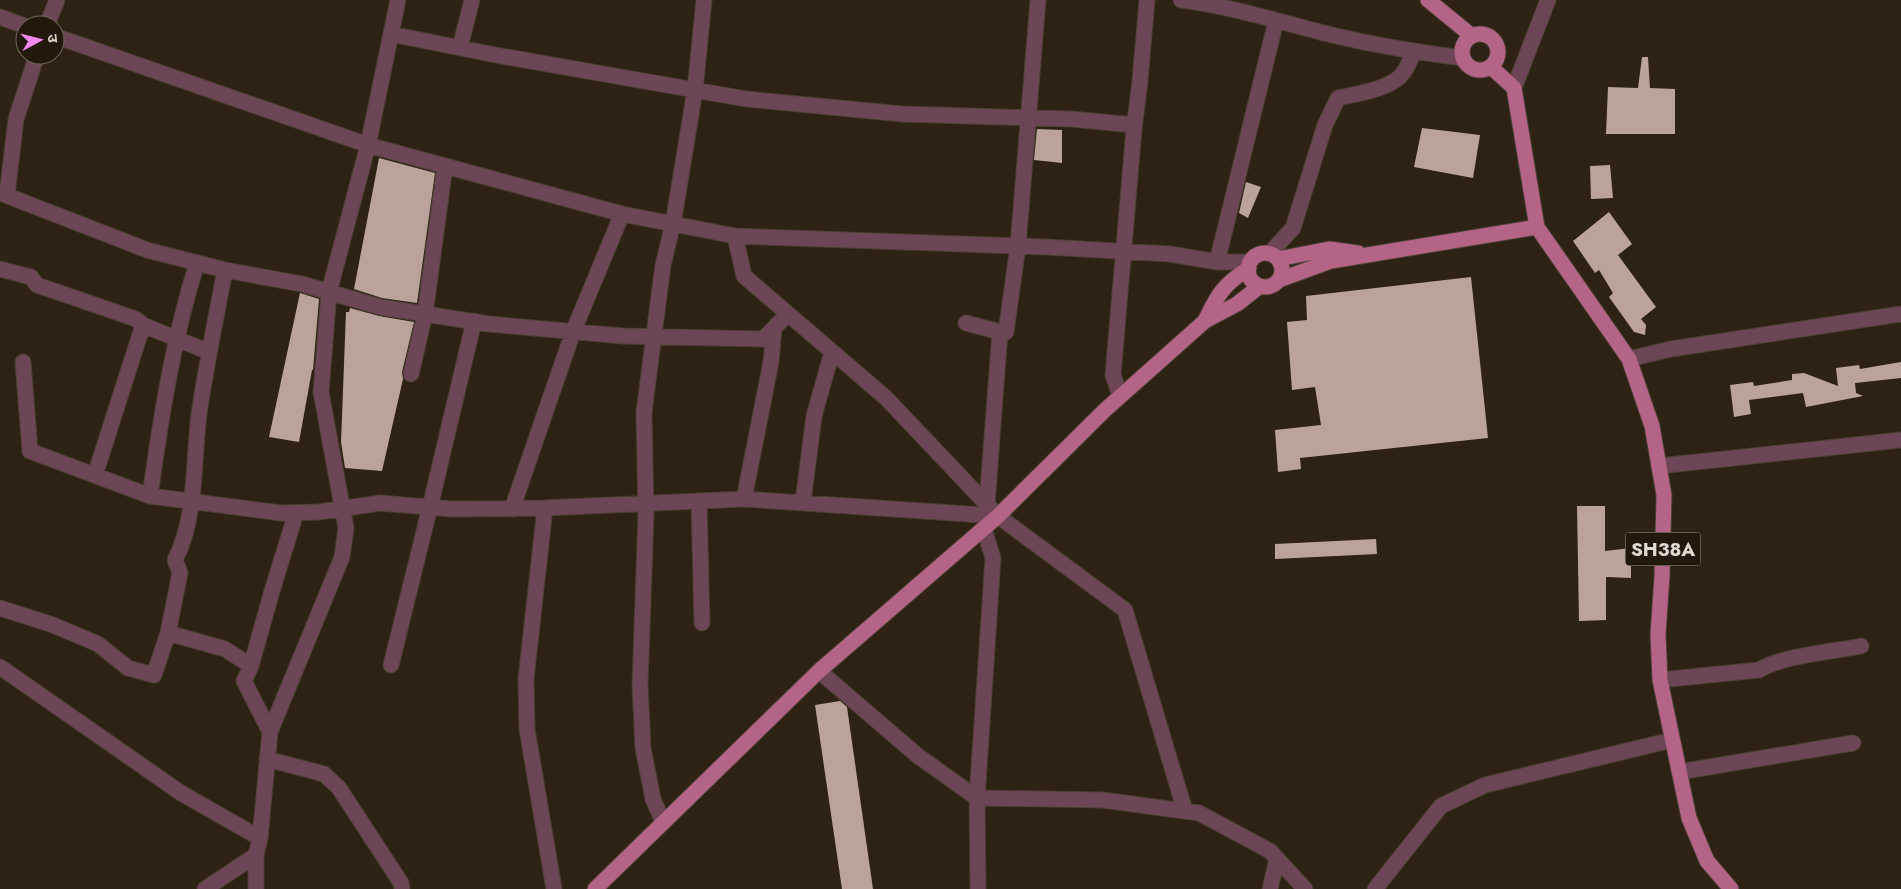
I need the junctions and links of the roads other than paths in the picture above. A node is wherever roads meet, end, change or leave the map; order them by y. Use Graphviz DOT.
graph roads {
  1 [pos="57,0"];
  2 [pos="398,0"];
  3 [pos="472,0"];
  4 [pos="704,0"];
  5 [pos="1038,0"];
  6 [pos="1147,0"];
  7 [pos="1181,0"];
  8 [pos="1428,0"];
  9 [pos="1548,0"];
  10 [pos="51,15"];
  11 [pos="0,17"];
  12 [pos="1276,21"];
  13 [pos="15,22"];
  14 [pos="391,34"];
  15 [pos="1472,36"];
  16 [pos="65,39"];
  17 [pos="460,48"];
  18 [pos="1414,52"];
  19 [pos="1463,58"];
  20 [pos="34,65"];
  21 [pos="1491,67"];
  22 [pos="1514,88"];
  23 [pos="695,90"];
  24 [pos="1028,118"];
  25 [pos="1134,125"];
  26 [pos="368,145"];
  27 [pos="445,166"];
  28 [pos="3,194"];
  29 [pos="622,214"];
  30 [pos="673,224"];
  31 [pos="1537,227"];
  32 [pos="735,236"];
  33 [pos="1018,246"];
  34 [pos="1123,252"];
  35 [pos="1373,254"];
  36 [pos="1274,256"];
  37 [pos="1217,262"];
  38 [pos="197,263"];
  39 [pos="1249,265"];
  40 [pos="0,269"];
  41 [pos="226,270"];
  42 [pos="1279,280"];
  43 [pos="1260,286"];
  44 [pos="329,292"];
  45 [pos="425,314"];
  46 [pos="788,314"];
  47 [pos="1901,314"];
  48 [pos="474,321"];
  49 [pos="1205,321"];
  50 [pos="966,323"];
  51 [pos="143,325"];
  52 [pos="774,328"];
  53 [pos="573,332"];
  54 [pos="1006,332"];
  55 [pos="654,337"];
  56 [pos="177,339"];
  57 [pos="209,352"];
  58 [pos="832,352"];
  59 [pos="1629,359"];
  60 [pos="23,362"];
  61 [pos="411,374"];
  62 [pos="1120,396"];
  63 [pos="1901,440"];
  64 [pos="1659,466"];
  65 [pos="95,475"];
  66 [pos="150,496"];
  67 [pos="744,499"];
  68 [pos="190,501"];
  69 [pos="699,501"];
  70 [pos="803,502"];
  71 [pos="646,504"];
  72 [pos="987,504"];
  73 [pos="430,507"];
  74 [pos="545,508"];
  75 [pos="343,509"];
  76 [pos="512,509"];
  77 [pos="296,513"];
  78 [pos="998,516"];
  79 [pos="984,529"];
  80 [pos="0,608"];
  81 [pos="702,623"];
  82 [pos="168,633"];
  83 [pos="1861,646"];
  84 [pos="391,665"];
  85 [pos="251,666"];
  86 [pos="0,667"];
  87 [pos="819,671"];
  88 [pos="1660,680"];
  89 [pos="270,732"];
  90 [pos="1672,740"];
  91 [pos="1853,743"];
  92 [pos="267,759"];
  93 [pos="1679,772"];
  94 [pos="977,798"];
  95 [pos="1185,811"];
  96 [pos="663,822"];
  97 [pos="260,838"];
  98 [pos="256,855"];
  99 [pos="1277,858"];
  100 [pos="206,889"];
  101 [pos="256,889"];
  102 [pos="402,889"];
  103 [pos="554,889"];
  104 [pos="595,889"];
  105 [pos="978,889"];
  106 [pos="1270,889"];
  107 [pos="1305,889"];
  108 [pos="1375,889"];
  109 [pos="1731,889"];
  1 -- 10 [label="street"];
  2 -- 14 [label="street"];
  3 -- 17 [label="street"];
  4 -- 23 [label="street"];
  5 -- 24 [label="street"];
  6 -- 25 [label="street"];
  7 -- 12 [label="street"];
  8 -- 15 [label="main road"];
  9 -- 22 [label="street"];
  11 -- 13 [label="street"];
  12 -- 18 [label="street"];
  12 -- 37 [label="street"];
  14 -- 17 [label="street"];
  14 -- 26 [label="street"];
  15 -- 19 [label="main road"];
  15 -- 21 [label="main road"];
  16 -- 26 [label="street"];
  17 -- 23 [label="street"];
  18 -- 19 [label="street"];
  18 -- 36 [label="street"];
  19 -- 21 [label="main road"];
  20 -- 28 [label="street"];
  21 -- 22 [label="main road"];
  22 -- 31 [label="main road"];
  23 -- 24 [label="street"];
  23 -- 30 [label="street"];
  24 -- 25 [label="street"];
  24 -- 33 [label="street"];
  25 -- 34 [label="street"];
  26 -- 27 [label="street"];
  26 -- 44 [label="street"];
  27 -- 29 [label="street"];
  27 -- 45 [label="street"];
  28 -- 38 [label="street"];
  29 -- 30 [label="street"];
  29 -- 53 [label="street"];
  30 -- 32 [label="street"];
  30 -- 55 [label="street"];
  31 -- 35 [label="main road"];
  31 -- 59 [label="main road, SH38A"];
  32 -- 33 [label="street"];
  32 -- 46 [label="street"];
  33 -- 34 [label="street"];
  33 -- 54 [label="street"];
  34 -- 37 [label="street"];
  34 -- 62 [label="street"];
  35 -- 36 [label="main road"];
  35 -- 42 [label="main road"];
  36 -- 39 [label="main road"];
  36 -- 42 [label="main road"];
  37 -- 39 [label="street"];
  38 -- 41 [label="street"];
  38 -- 56 [label="street"];
  39 -- 43 [label="main road"];
  39 -- 49 [label="main road"];
  40 -- 51 [label="street"];
  41 -- 44 [label="street"];
  41 -- 57 [label="street"];
  42 -- 43 [label="main road"];
  43 -- 49 [label="main road"];
  44 -- 45 [label="street"];
  44 -- 75 [label="street"];
  45 -- 48 [label="street"];
  45 -- 61 [label="street"];
  46 -- 52 [label="street"];
  46 -- 58 [label="street"];
  47 -- 59 [label="street"];
  48 -- 53 [label="street"];
  48 -- 73 [label="street"];
  49 -- 62 [label="main road"];
  50 -- 72 [label="street"];
  51 -- 56 [label="street"];
  51 -- 65 [label="street"];
  52 -- 55 [label="street"];
  52 -- 67 [label="street"];
  53 -- 55 [label="street"];
  53 -- 76 [label="street"];
  55 -- 71 [label="street"];
  56 -- 57 [label="street"];
  56 -- 66 [label="street"];
  57 -- 68 [label="street"];
  58 -- 70 [label="street"];
  58 -- 72 [label="street"];
  59 -- 64 [label="main road, SH38A"];
  60 -- 65 [label="street"];
  62 -- 78 [label="main road"];
  63 -- 64 [label="street"];
  64 -- 88 [label="main road, SH38A"];
  65 -- 66 [label="street"];
  66 -- 68 [label="street"];
  67 -- 69 [label="street"];
  67 -- 70 [label="street"];
  68 -- 77 [label="street"];
  68 -- 82 [label="street"];
  69 -- 71 [label="street"];
  69 -- 81 [label="street"];
  70 -- 78 [label="street"];
  71 -- 74 [label="street"];
  71 -- 96 [label="street"];
  72 -- 78 [label="street"];
  73 -- 75 [label="street"];
  73 -- 76 [label="street"];
  73 -- 84 [label="street"];
  74 -- 76 [label="street"];
  74 -- 103 [label="street"];
  75 -- 77 [label="street"];
  75 -- 89 [label="street"];
  77 -- 85 [label="street"];
  78 -- 79 [label="main road"];
  78 -- 95 [label="street"];
  79 -- 87 [label="main road"];
  79 -- 94 [label="street"];
  80 -- 82 [label="street"];
  82 -- 85 [label="street"];
  83 -- 88 [label="street"];
  85 -- 89 [label="street"];
  86 -- 97 [label="street"];
  87 -- 94 [label="street"];
  87 -- 96 [label="main road"];
  88 -- 90 [label="main road, SH38A"];
  89 -- 92 [label="street"];
  90 -- 93 [label="main road, SH38A"];
  90 -- 108 [label="street"];
  91 -- 93 [label="street"];
  92 -- 97 [label="street"];
  92 -- 102 [label="street"];
  93 -- 109 [label="main road, SH38A"];
  94 -- 95 [label="street"];
  94 -- 105 [label="street"];
  95 -- 99 [label="street"];
  96 -- 104 [label="main road"];
  97 -- 98 [label="street"];
  98 -- 100 [label="street"];
  98 -- 101 [label="street"];
  99 -- 106 [label="street"];
  99 -- 107 [label="street"];
}
